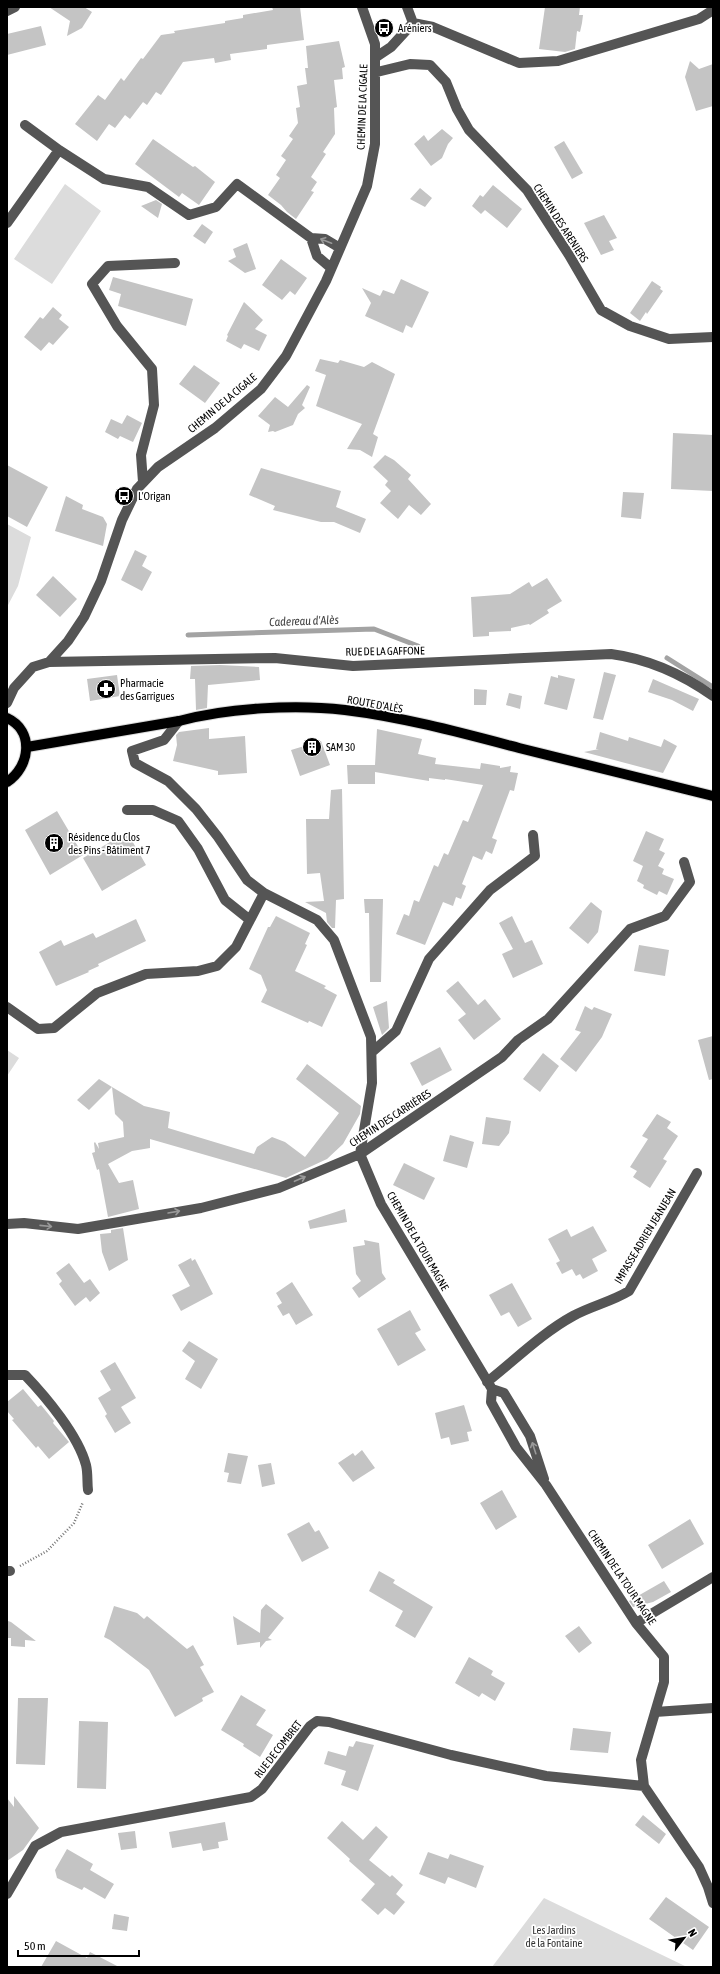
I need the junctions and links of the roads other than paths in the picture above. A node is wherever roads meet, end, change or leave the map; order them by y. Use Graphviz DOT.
graph roads {
  1 [pos="15,7"];
  2 [pos="362,7"];
  3 [pos="407,7"];
  4 [pos="713,10"];
  5 [pos="7,11"];
  6 [pos="413,23"];
  7 [pos="376,57"];
  8 [pos="376,72"];
  9 [pos="24,126"];
  10 [pos="59,150"];
  11 [pos="7,223"];
  12 [pos="311,238"];
  13 [pos="340,248"];
  14 [pos="175,263"];
  15 [pos="331,268"];
  16 [pos="713,337"];
  17 [pos="143,482"];
  18 [pos="49,662"];
  19 [pos="713,696"];
  20 [pos="7,703"];
  21 [pos="7,718"];
  22 [pos="179,721"];
  23 [pos="27,747"];
  24 [pos="7,782"];
  25 [pos="713,796"];
  26 [pos="127,810"];
  27 [pos="533,835"];
  28 [pos="684,862"];
  29 [pos="264,893"];
  30 [pos="250,920"];
  31 [pos="7,1008"];
  32 [pos="372,1052"];
  33 [pos="360,1154"];
  34 [pos="697,1173"];
  35 [pos="7,1224"];
  36 [pos="7,1375"];
  37 [pos="489,1386"];
  38 [pos="546,1485"];
  39 [pos="88,1490"];
  40 [pos="713,1578"];
  41 [pos="636,1623"];
  42 [pos="713,1708"];
  43 [pos="656,1712"];
  44 [pos="644,1786"];
  45 [pos="7,1894"];
  46 [pos="713,1902"];
  1 -- 5 [label="street"];
  2 -- 7 [label="street, CHEMIN DE LA CIGALE"];
  3 -- 6 [label="street"];
  4 -- 6 [label="street"];
  6 -- 7 [label="street"];
  7 -- 8 [label="street, CHEMIN DE LA CIGALE"];
  8 -- 13 [label="street, CHEMIN DE LA CIGALE"];
  8 -- 16 [label="street, CHEMIN DES ARENIERS"];
  9 -- 10 [label="street"];
  10 -- 11 [label="street"];
  10 -- 12 [label="street"];
  13 -- 12 [label="street, one-way"];
  12 -- 15 [label="street"];
  13 -- 15 [label="street, CHEMIN DE LA CIGALE"];
  14 -- 17 [label="street"];
  15 -- 17 [label="street, CHEMIN DE LA CIGALE"];
  17 -- 18 [label="street, CHEMIN DE LA CIGALE"];
  18 -- 19 [label="street, RUE DE LA GAFFONE"];
  18 -- 20 [label="street, CHEMIN DE LA CIGALE"];
  21 -- 23 [label="main road"];
  22 -- 23 [label="main road, ROUTE D'ALÈS"];
  22 -- 25 [label="main road, ROUTE D'ALÈS"];
  22 -- 29 [label="street"];
  23 -- 24 [label="main road"];
  26 -- 30 [label="street"];
  27 -- 32 [label="street"];
  28 -- 33 [label="street, CHEMIN DES CARRIÈRES"];
  29 -- 30 [label="street"];
  29 -- 32 [label="street"];
  30 -- 31 [label="street"];
  32 -- 33 [label="street"];
  35 -- 33 [label="street, CHEMIN DES CARRIÈRES, one-way"];
  33 -- 37 [label="street, CHEMIN DE LA TOUR MAGNE"];
  34 -- 37 [label="street, IMPASSE ADRIEN JEANJEAN"];
  36 -- 39 [label="street"];
  37 -- 38 [label="street, CHEMIN DE LA TOUR MAGNE"];
  38 -- 37 [label="street, CHEMIN DE LA TOUR MAGNE, one-way"];
  38 -- 41 [label="street, CHEMIN DE LA TOUR MAGNE"];
  40 -- 41 [label="street"];
  41 -- 43 [label="street, CHEMIN DE LA TOUR MAGNE"];
  42 -- 43 [label="street"];
  43 -- 44 [label="street, CHEMIN DE LA TOUR MAGNE"];
  44 -- 45 [label="street, RUE DE COMBRET"];
  44 -- 46 [label="street, CHEMIN DE LA TOUR MAGNE"];
}
